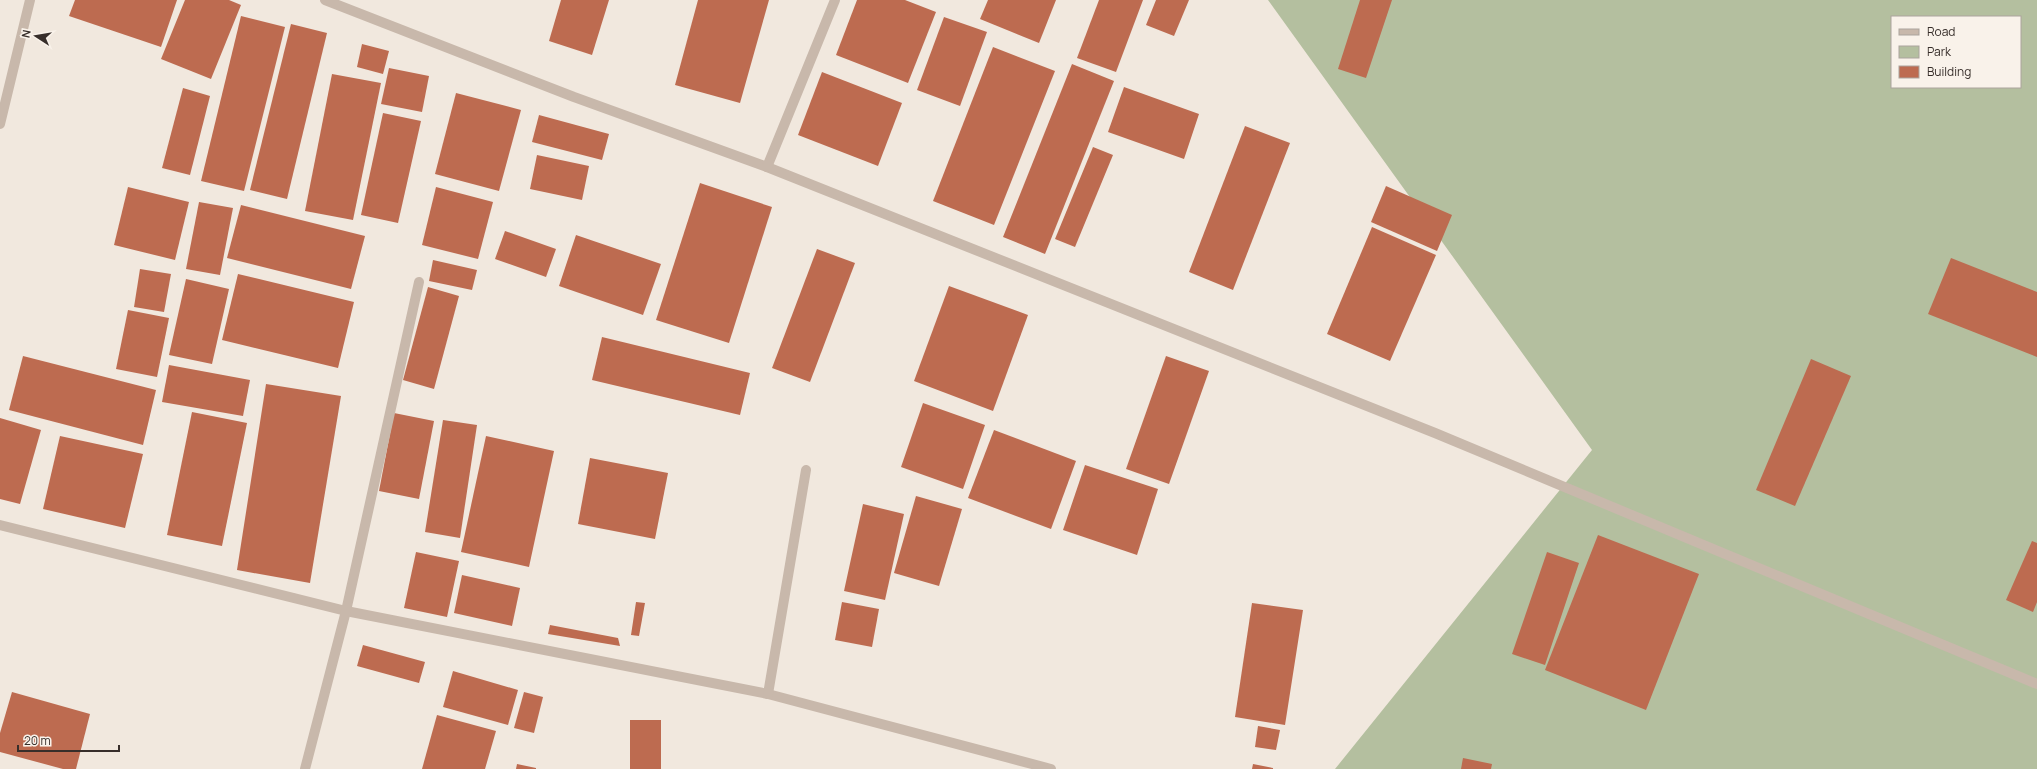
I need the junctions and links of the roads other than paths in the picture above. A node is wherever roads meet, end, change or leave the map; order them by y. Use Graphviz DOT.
graph roads {
  1 [pos="30,0"];
  2 [pos="325,0"];
  3 [pos="835,0"];
  4 [pos="0,124"];
  5 [pos="767,167"];
  6 [pos="418,282"];
  7 [pos="806,470"];
  8 [pos="0,525"];
  9 [pos="346,611"];
  10 [pos="2037,684"];
  11 [pos="768,694"];
  12 [pos="304,769"];
  13 [pos="1051,769"];
  1 -- 4 [label="street"];
  2 -- 5 [label="street"];
  3 -- 5 [label="street"];
  5 -- 10 [label="street"];
  6 -- 9 [label="street"];
  7 -- 11 [label="street"];
  8 -- 9 [label="street"];
  9 -- 11 [label="street"];
  9 -- 12 [label="street"];
  11 -- 13 [label="street"];
}
